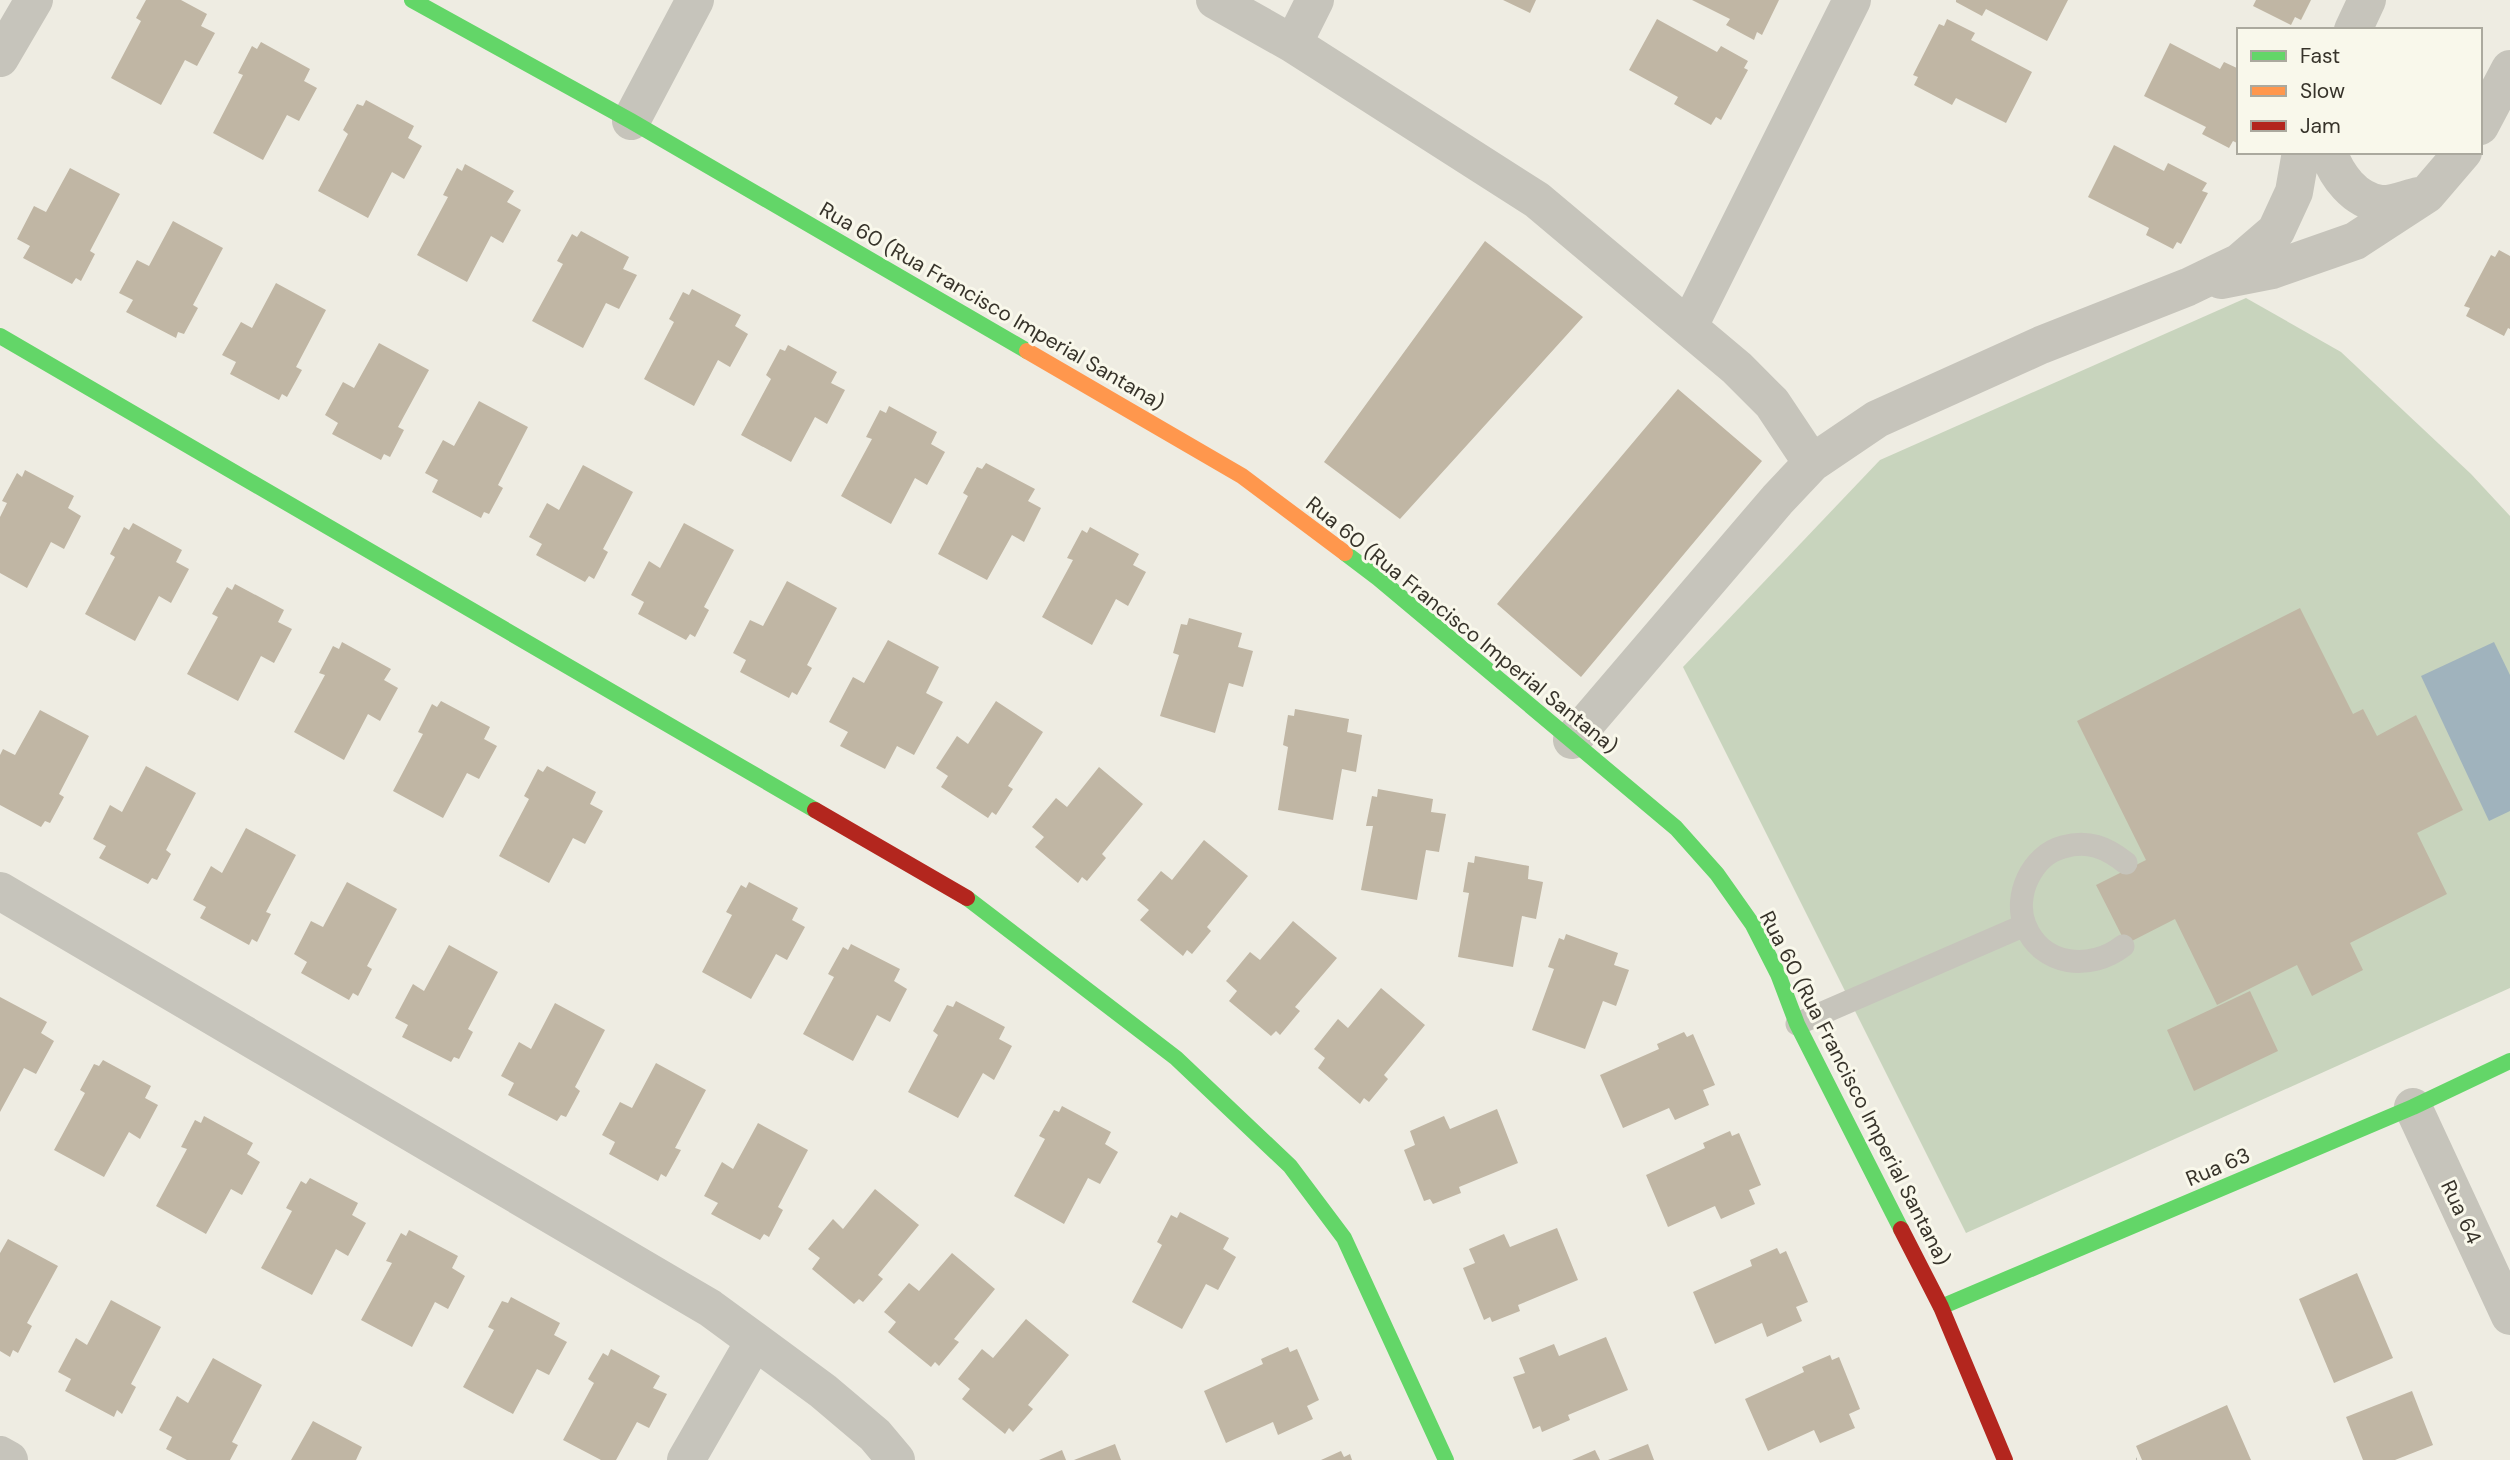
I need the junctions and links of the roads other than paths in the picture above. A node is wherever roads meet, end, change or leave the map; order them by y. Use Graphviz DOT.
graph roads {
  1 [pos="34,0"];
  2 [pos="412,0"];
  3 [pos="695,0"];
  4 [pos="1215,0"];
  5 [pos="1315,0"];
  6 [pos="1852,0"];
  7 [pos="2367,0"];
  8 [pos="2354,28"];
  9 [pos="1293,44"];
  10 [pos="0,58"];
  11 [pos="2510,69"];
  12 [pos="631,121"];
  13 [pos="2482,122"];
  14 [pos="2301,154"];
  15 [pos="2330,154"];
  16 [pos="2461,154"];
  17 [pos="2427,194"];
  18 [pos="2188,287"];
  19 [pos="1689,326"];
  20 [pos="0,336"];
  21 [pos="1812,463"];
  22 [pos="1572,740"];
  23 [pos="2126,863"];
  24 [pos="0,891"];
  25 [pos="2025,925"];
  26 [pos="2123,946"];
  27 [pos="1797,1024"];
  28 [pos="2510,1061"];
  29 [pos="2413,1107"];
  30 [pos="1941,1307"];
  31 [pos="2510,1316"];
  32 [pos="754,1342"];
  33 [pos="0,1455"];
  34 [pos="9,1460"];
  35 [pos="686,1460"];
  36 [pos="896,1460"];
  37 [pos="1447,1460"];
  38 [pos="2005,1460"];
  1 -- 10 [label="street"];
  2 -- 12 [label="street, Rua 60 (Rua Francisco Imperial Santana)"];
  3 -- 12 [label="street"];
  4 -- 9 [label="street"];
  5 -- 9 [label="street"];
  6 -- 19 [label="street"];
  7 -- 8 [label="street"];
  9 -- 19 [label="street"];
  11 -- 13 [label="street"];
  12 -- 22 [label="street, Rua 60 (Rua Francisco Imperial Santana)"];
  14 -- 18 [label="street"];
  15 -- 17 [label="street"];
  16 -- 17 [label="street"];
  17 -- 18 [label="street"];
  18 -- 21 [label="street"];
  19 -- 21 [label="street"];
  20 -- 37 [label="street"];
  21 -- 22 [label="street"];
  22 -- 27 [label="street, Rua 60 (Rua Francisco Imperial Santana)"];
  23 -- 25 [label="lane"];
  24 -- 32 [label="street"];
  25 -- 26 [label="lane"];
  25 -- 27 [label="lane"];
  27 -- 30 [label="street, Rua 60 (Rua Francisco Imperial Santana)"];
  28 -- 29 [label="street, Rua 63"];
  29 -- 30 [label="street, Rua 63"];
  29 -- 31 [label="street, Rua 64"];
  30 -- 38 [label="street, Rua 60 (Rua Francisco Imperial Santana)"];
  32 -- 35 [label="street"];
  32 -- 36 [label="street"];
  33 -- 34 [label="street"];
}
